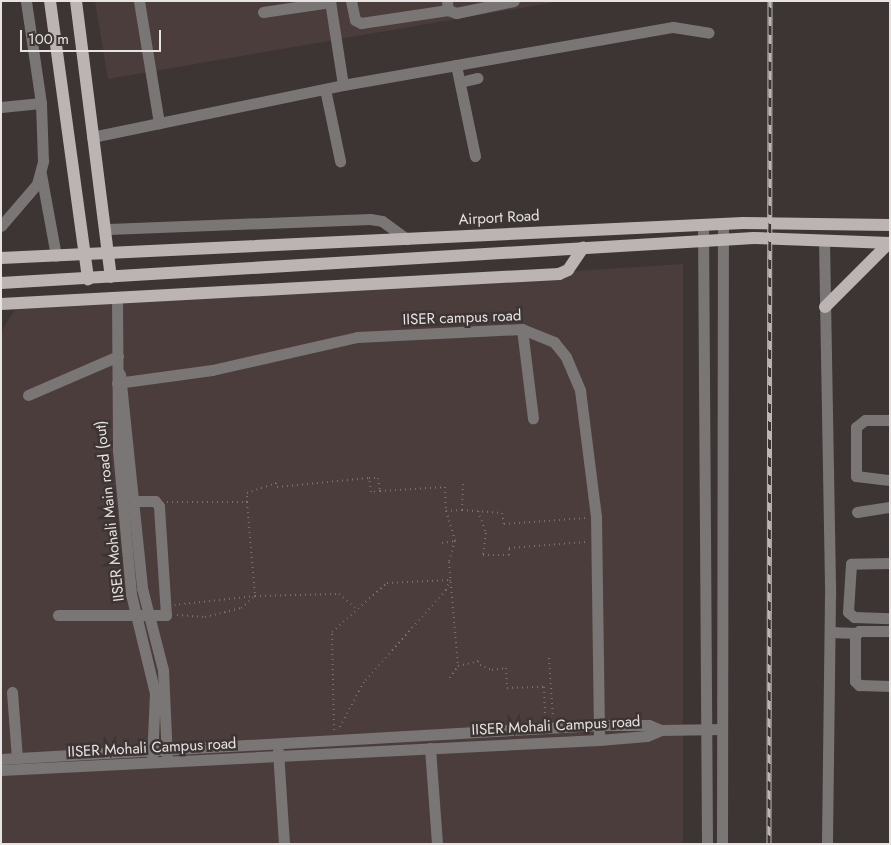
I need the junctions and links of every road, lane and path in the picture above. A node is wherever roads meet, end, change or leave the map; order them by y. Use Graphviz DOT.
graph roads {
  1 [pos="26,1"];
  2 [pos="50,1"];
  3 [pos="76,1"];
  4 [pos="138,1"];
  5 [pos="351,1"];
  6 [pos="514,1"];
  7 [pos="330,2"];
  8 [pos="447,6"];
  9 [pos="263,12"];
  10 [pos="708,33"];
  11 [pos="456,65"];
  12 [pos="478,78"];
  13 [pos="460,82"];
  14 [pos="343,85"];
  15 [pos="324,89"];
  16 [pos="41,103"];
  17 [pos="1,107"];
  18 [pos="159,123"];
  19 [pos="92,137"];
  20 [pos="475,156"];
  21 [pos="340,161"];
  22 [pos="41,174"];
  23 [pos="703,224"];
  24 [pos="722,224"];
  25 [pos="890,225"];
  26 [pos="1,226"];
  27 [pos="108,229"];
  28 [pos="407,239"];
  29 [pos="824,240"];
  30 [pos="722,241"];
  31 [pos="705,243"];
  32 [pos="889,243"];
  33 [pos="583,248"];
  34 [pos="109,252"];
  35 [pos="86,254"];
  36 [pos="56,256"];
  37 [pos="1,258"];
  38 [pos="111,277"];
  39 [pos="88,279"];
  40 [pos="1,282"];
  41 [pos="117,298"];
  42 [pos="1,304"];
  43 [pos="826,307"];
  44 [pos="522,329"];
  45 [pos="118,356"];
  46 [pos="120,379"];
  47 [pos="28,395"];
  48 [pos="533,418"];
  49 [pos="890,420"];
  50 [pos="369,478"];
  51 [pos="890,480"];
  52 [pos="463,481"];
  53 [pos="380,491"];
  54 [pos="135,501"];
  55 [pos="158,502"];
  56 [pos="247,502"];
  57 [pos="890,507"];
  58 [pos="462,510"];
  59 [pos="478,511"];
  60 [pos="446,512"];
  61 [pos="857,512"];
  62 [pos="592,518"];
  63 [pos="588,526"];
  64 [pos="588,534"];
  65 [pos="456,541"];
  66 [pos="442,543"];
  67 [pos="890,563"];
  68 [pos="830,564"];
  69 [pos="851,564"];
  70 [pos="450,580"];
  71 [pos="255,596"];
  72 [pos="356,609"];
  73 [pos="167,610"];
  74 [pos="58,615"];
  75 [pos="143,615"];
  76 [pos="830,615"];
  77 [pos="850,616"];
  78 [pos="890,618"];
  79 [pos="890,631"];
  80 [pos="830,632"];
  81 [pos="856,633"];
  82 [pos="549,658"];
  83 [pos="458,666"];
  84 [pos="450,678"];
  85 [pos="890,686"];
  86 [pos="12,692"];
  87 [pos="599,725"];
  88 [pos="706,729"];
  89 [pos="722,729"];
  90 [pos="661,730"];
  91 [pos="334,735"];
  92 [pos="344,735"];
  93 [pos="599,740"];
  94 [pos="430,748"];
  95 [pos="166,751"];
  96 [pos="278,751"];
  97 [pos="17,758"];
  98 [pos="1,759"];
  99 [pos="152,759"];
  100 [pos="167,763"];
  101 [pos="1,770"];
  102 [pos="284,844"];
  103 [pos="437,844"];
  104 [pos="707,844"];
  105 [pos="722,844"];
  106 [pos="827,844"];
  1 -- 16 [label="street"];
  2 -- 35 [label="main road"];
  3 -- 19 [label="main road"];
  4 -- 18 [label="street"];
  5 -- 8 [label="street"];
  6 -- 8 [label="street"];
  7 -- 9 [label="street"];
  7 -- 14 [label="street"];
  10 -- 11 [label="street"];
  11 -- 13 [label="street"];
  11 -- 14 [label="street"];
  12 -- 13 [label="street"];
  13 -- 20 [label="street"];
  14 -- 15 [label="street"];
  15 -- 18 [label="street"];
  15 -- 21 [label="street"];
  16 -- 17 [label="street"];
  16 -- 22 [label="street"];
  18 -- 19 [label="street"];
  19 -- 27 [label="main road"];
  22 -- 26 [label="street"];
  22 -- 36 [label="street"];
  23 -- 24 [label="main road, Airport Road"];
  23 -- 28 [label="main road, Airport Road"];
  23 -- 31 [label="street"];
  24 -- 25 [label="main road, Airport Road"];
  24 -- 30 [label="street"];
  27 -- 28 [label="street"];
  27 -- 34 [label="main road"];
  28 -- 34 [label="main road, Airport Road"];
  29 -- 30 [label="main road"];
  29 -- 32 [label="main road"];
  29 -- 43 [label="street"];
  30 -- 31 [label="main road"];
  30 -- 89 [label="street"];
  31 -- 33 [label="main road"];
  31 -- 88 [label="street"];
  32 -- 43 [label="main road"];
  33 -- 38 [label="main road"];
  33 -- 41 [label="main road"];
  34 -- 35 [label="main road, Airport Road"];
  34 -- 38 [label="main road"];
  35 -- 36 [label="main road, Airport Road"];
  35 -- 39 [label="main road"];
  36 -- 37 [label="main road, Airport Road"];
  38 -- 39 [label="main road"];
  39 -- 40 [label="main road"];
  41 -- 42 [label="main road"];
  41 -- 45 [label="street"];
  43 -- 68 [label="street"];
  44 -- 46 [label="street, IISER campus road"];
  44 -- 48 [label="street"];
  44 -- 62 [label="street, IISER campus road"];
  45 -- 46 [label="street"];
  45 -- 47 [label="street"];
  46 -- 54 [label="street"];
  46 -- 75 [label="street, IISER Mohali Main road (out)"];
  49 -- 51 [label="street"];
  50 -- 53 [label="path"];
  50 -- 53 [label="path"];
  50 -- 56 [label="path"];
  52 -- 58 [label="path"];
  53 -- 60 [label="path"];
  54 -- 55 [label="street"];
  54 -- 75 [label="street"];
  55 -- 56 [label="path"];
  55 -- 73 [label="street"];
  56 -- 71 [label="path"];
  57 -- 61 [label="street"];
  58 -- 59 [label="path"];
  58 -- 60 [label="path"];
  59 -- 62 [label="path"];
  59 -- 64 [label="path"];
  60 -- 65 [label="path"];
  62 -- 63 [label="path"];
  62 -- 87 [label="street, IISER campus road"];
  65 -- 66 [label="path"];
  65 -- 70 [label="path"];
  67 -- 69 [label="street"];
  68 -- 69 [label="street"];
  68 -- 76 [label="street"];
  69 -- 77 [label="street"];
  70 -- 72 [label="path"];
  70 -- 83 [label="path"];
  70 -- 91 [label="path"];
  71 -- 72 [label="path"];
  71 -- 73 [label="path"];
  71 -- 73 [label="path"];
  72 -- 91 [label="path"];
  73 -- 75 [label="street"];
  74 -- 75 [label="street"];
  75 -- 95 [label="street"];
  75 -- 99 [label="street, IISER Mohali Main road (out)"];
  76 -- 77 [label="street"];
  76 -- 80 [label="street"];
  77 -- 78 [label="street"];
  79 -- 81 [label="street"];
  80 -- 81 [label="street"];
  80 -- 106 [label="street"];
  81 -- 85 [label="street"];
  82 -- 83 [label="path"];
  83 -- 84 [label="path"];
  86 -- 97 [label="street"];
  87 -- 90 [label="street, IISER Mohali Campus road"];
  87 -- 93 [label="street, IISER campus road"];
  87 -- 96 [label="street, IISER Mohali Campus road"];
  88 -- 89 [label="street"];
  88 -- 90 [label="street"];
  88 -- 104 [label="street"];
  89 -- 105 [label="street"];
  90 -- 93 [label="street, IISER Mohali Campus road"];
  91 -- 92 [label="path"];
  93 -- 94 [label="street, IISER Mohali Campus road"];
  94 -- 96 [label="street, IISER Mohali Campus road"];
  94 -- 103 [label="street"];
  95 -- 96 [label="street, IISER Mohali Campus road"];
  95 -- 99 [label="street, IISER Mohali Campus road"];
  95 -- 100 [label="street"];
  96 -- 100 [label="street, IISER Mohali Campus road"];
  96 -- 102 [label="street"];
  97 -- 98 [label="street, IISER Mohali Campus road"];
  97 -- 99 [label="street, IISER Mohali Campus road"];
  99 -- 100 [label="street, IISER Mohali Campus road"];
  99 -- 101 [label="street, IISER Mohali Campus road"];
}
